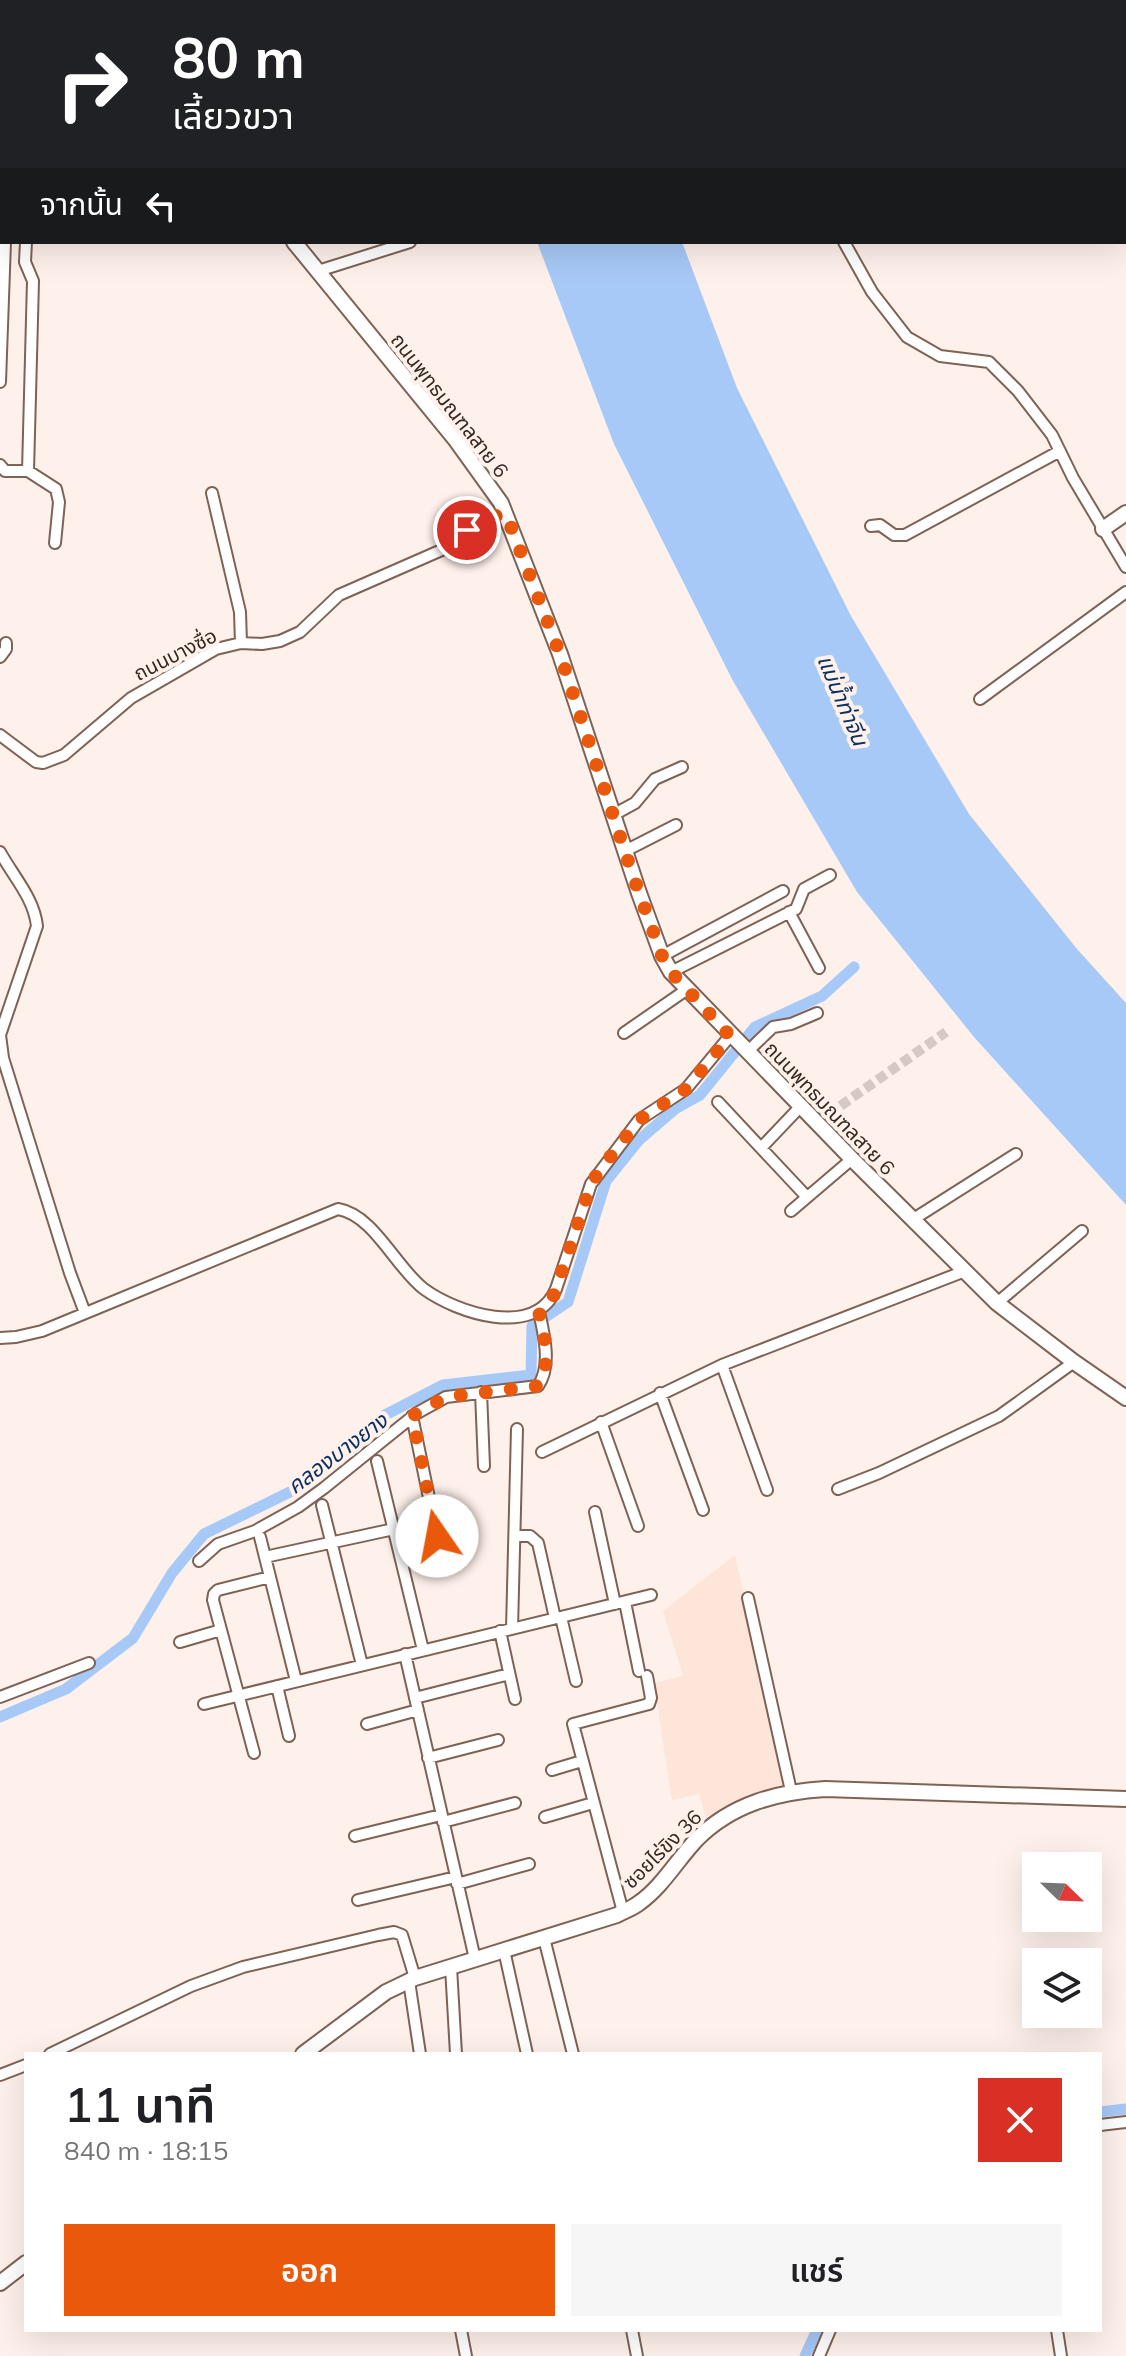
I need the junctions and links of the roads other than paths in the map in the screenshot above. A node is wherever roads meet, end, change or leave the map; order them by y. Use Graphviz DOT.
graph roads {
  1 [pos="5,244"];
  2 [pos="26,244"];
  3 [pos="296,244"];
  4 [pos="404,244"];
  5 [pos="845,244"];
  6 [pos="318,271"];
  7 [pos="0,382"];
  8 [pos="1060,451"];
  9 [pos="0,465"];
  10 [pos="28,471"];
  11 [pos="212,493"];
  12 [pos="1126,513"];
  13 [pos="506,514"];
  14 [pos="871,526"];
  15 [pos="1103,529"];
  16 [pos="55,543"];
  17 [pos="1126,567"];
  18 [pos="1126,592"];
  19 [pos="6,643"];
  20 [pos="241,643"];
  21 [pos="0,657"];
  22 [pos="980,699"];
  23 [pos="0,735"];
  24 [pos="682,767"];
  25 [pos="613,815"];
  26 [pos="676,825"];
  27 [pos="625,851"];
  28 [pos="0,852"];
  29 [pos="830,875"];
  30 [pos="783,891"];
  31 [pos="789,912"];
  32 [pos="662,956"];
  33 [pos="819,968"];
  34 [pos="671,972"];
  35 [pos="686,990"];
  36 [pos="817,1013"];
  37 [pos="624,1033"];
  38 [pos="730,1036"];
  39 [pos="747,1052"];
  40 [pos="718,1102"];
  41 [pos="800,1107"];
  42 [pos="761,1148"];
  43 [pos="1016,1154"];
  44 [pos="852,1159"];
  45 [pos="806,1196"];
  46 [pos="791,1211"];
  47 [pos="912,1220"];
  48 [pos="1082,1231"];
  49 [pos="965,1271"];
  50 [pos="997,1303"];
  51 [pos="85,1313"];
  52 [pos="540,1314"];
  53 [pos="0,1338"];
  54 [pos="1074,1362"];
  55 [pos="722,1365"];
  56 [pos="481,1392"];
  57 [pos="660,1393"];
  58 [pos="1124,1394"];
  59 [pos="412,1416"];
  60 [pos="601,1422"];
  61 [pos="517,1429"];
  62 [pos="542,1452"];
  63 [pos="377,1461"];
  64 [pos="484,1466"];
  65 [pos="838,1489"];
  66 [pos="767,1490"];
  67 [pos="322,1505"];
  68 [pos="703,1510"];
  69 [pos="595,1512"];
  70 [pos="638,1526"];
  71 [pos="394,1529"];
  72 [pos="437,1536"];
  73 [pos="515,1536"];
  74 [pos="260,1537"];
  75 [pos="332,1544"];
  76 [pos="265,1557"];
  77 [pos="199,1561"];
  78 [pos="270,1577"];
  79 [pos="651,1595"];
  80 [pos="748,1598"];
  81 [pos="620,1603"];
  82 [pos="558,1618"];
  83 [pos="512,1629"];
  84 [pos="221,1630"];
  85 [pos="500,1631"];
  86 [pos="180,1642"];
  87 [pos="423,1650"];
  88 [pos="405,1654"];
  89 [pos="89,1663"];
  90 [pos="362,1665"];
  91 [pos="509,1674"];
  92 [pos="296,1681"];
  93 [pos="576,1681"];
  94 [pos="277,1686"];
  95 [pos="239,1696"];
  96 [pos="0,1697"];
  97 [pos="415,1698"];
  98 [pos="515,1699"];
  99 [pos="204,1704"];
  100 [pos="418,1710"];
  101 [pos="367,1724"];
  102 [pos="289,1736"];
  103 [pos="498,1740"];
  104 [pos="254,1753"];
  105 [pos="428,1758"];
  106 [pos="582,1761"];
  107 [pos="552,1770"];
  108 [pos="791,1791"];
  109 [pos="1126,1799"];
  110 [pos="515,1803"];
  111 [pos="593,1803"];
  112 [pos="545,1817"];
  113 [pos="442,1818"];
  114 [pos="355,1836"];
  115 [pos="529,1864"];
  116 [pos="457,1881"];
  117 [pos="358,1900"];
  118 [pos="623,1912"];
  119 [pos="544,1938"];
  120 [pos="504,1950"];
  121 [pos="475,1959"];
  122 [pos="451,1967"];
  123 [pos="412,1979"];
  124 [pos="54,2052"];
  125 [pos="306,2052"];
  126 [pos="420,2052"];
  127 [pos="456,2052"];
  128 [pos="527,2052"];
  129 [pos="572,2052"];
  130 [pos="24,2066"];
  131 [pos="0,2075"];
  132 [pos="1126,2122"];
  133 [pos="1102,2125"];
  134 [pos="24,2265"];
  135 [pos="0,2283"];
  136 [pos="461,2332"];
  137 [pos="632,2332"];
  138 [pos="829,2332"];
  139 [pos="1057,2332"];
  140 [pos="466,2356"];
  141 [pos="637,2356"];
  142 [pos="819,2356"];
  143 [pos="1061,2356"];
  1 -- 7 [label="street"];
  2 -- 10 [label="street"];
  3 -- 6 [label="main road, ถนนพุทธมณฑลสาย 6"];
  4 -- 6 [label="street"];
  5 -- 8 [label="street"];
  6 -- 13 [label="main road, ถนนพุทธมณฑลสาย 6"];
  8 -- 14 [label="street"];
  8 -- 15 [label="street"];
  9 -- 10 [label="street"];
  10 -- 16 [label="street"];
  11 -- 20 [label="street"];
  12 -- 15 [label="main road"];
  13 -- 20 [label="street, ถนนบางซื่อ"];
  13 -- 25 [label="main road, ถนนพุทธมณฑลสาย 6"];
  15 -- 17 [label="street"];
  18 -- 22 [label="street"];
  19 -- 21 [label="street"];
  20 -- 23 [label="street, ถนนบางซื่อ"];
  24 -- 25 [label="street"];
  25 -- 27 [label="main road, ถนนพุทธมณฑลสาย 6"];
  26 -- 27 [label="street"];
  27 -- 32 [label="main road, ถนนพุทธมณฑลสาย 6"];
  28 -- 51 [label="street"];
  29 -- 31 [label="street"];
  30 -- 32 [label="street"];
  31 -- 33 [label="street"];
  31 -- 34 [label="street"];
  32 -- 34 [label="main road, ถนนพุทธมณฑลสาย 6"];
  34 -- 35 [label="main road, ถนนพุทธมณฑลสาย 6"];
  35 -- 37 [label="street"];
  35 -- 38 [label="main road, ถนนพุทธมณฑลสาย 6"];
  36 -- 39 [label="street"];
  38 -- 39 [label="main road, ถนนพุทธมณฑลสาย 6"];
  38 -- 52 [label="street"];
  39 -- 41 [label="main road, ถนนพุทธมณฑลสาย 6"];
  40 -- 42 [label="street"];
  41 -- 42 [label="street"];
  41 -- 44 [label="main road, ถนนพุทธมณฑลสาย 6"];
  42 -- 45 [label="street"];
  43 -- 47 [label="street"];
  44 -- 45 [label="street"];
  44 -- 47 [label="main road, ถนนพุทธมณฑลสาย 6"];
  45 -- 46 [label="street"];
  47 -- 49 [label="main road, ถนนพุทธมณฑลสาย 6"];
  48 -- 50 [label="street"];
  49 -- 50 [label="main road, ถนนพุทธมณฑลสาย 6"];
  49 -- 55 [label="street"];
  50 -- 54 [label="main road, ถนนพุทธมณฑลสาย 6"];
  51 -- 52 [label="street"];
  51 -- 53 [label="street"];
  52 -- 56 [label="street"];
  54 -- 58 [label="main road, ถนนพุทธมณฑลสาย 6"];
  54 -- 65 [label="street"];
  55 -- 57 [label="street"];
  55 -- 66 [label="street"];
  56 -- 59 [label="street"];
  56 -- 64 [label="street"];
  57 -- 60 [label="street"];
  57 -- 68 [label="street"];
  59 -- 72 [label="street"];
  59 -- 77 [label="street"];
  60 -- 62 [label="street"];
  60 -- 70 [label="street"];
  61 -- 73 [label="street"];
  63 -- 71 [label="street"];
  67 -- 75 [label="street"];
  69 -- 81 [label="street"];
  71 -- 75 [label="street"];
  71 -- 87 [label="street"];
  73 -- 82 [label="street"];
  73 -- 83 [label="street"];
  74 -- 76 [label="street"];
  75 -- 76 [label="street"];
  75 -- 90 [label="street"];
  76 -- 78 [label="street"];
  78 -- 84 [label="street"];
  78 -- 92 [label="street"];
  79 -- 81 [label="street"];
  80 -- 108 [label="street"];
  81 -- 82 [label="street"];
  81 -- 106 [label="street"];
  82 -- 83 [label="street"];
  82 -- 93 [label="street"];
  83 -- 85 [label="street"];
  84 -- 86 [label="street"];
  84 -- 95 [label="street"];
  85 -- 87 [label="street"];
  85 -- 91 [label="street"];
  87 -- 88 [label="street"];
  88 -- 90 [label="street"];
  88 -- 97 [label="street"];
  89 -- 96 [label="street"];
  90 -- 92 [label="street"];
  91 -- 97 [label="street"];
  91 -- 98 [label="street"];
  92 -- 94 [label="street"];
  94 -- 95 [label="street"];
  94 -- 102 [label="street"];
  95 -- 99 [label="street"];
  95 -- 104 [label="street"];
  97 -- 100 [label="street"];
  100 -- 101 [label="street"];
  100 -- 105 [label="street"];
  103 -- 105 [label="street"];
  105 -- 113 [label="street"];
  106 -- 107 [label="street"];
  106 -- 111 [label="street"];
  108 -- 109 [label="main road, ซอยไร่ขิง 36"];
  108 -- 118 [label="main road, ซอยไร่ขิง 36"];
  110 -- 113 [label="street"];
  111 -- 112 [label="street"];
  111 -- 118 [label="street"];
  113 -- 114 [label="street"];
  113 -- 116 [label="street"];
  115 -- 116 [label="street"];
  116 -- 117 [label="street"];
  116 -- 121 [label="street"];
  118 -- 119 [label="main road, ซอยไร่ขิง 36"];
  119 -- 120 [label="main road, ซอยไร่ขิง 36"];
  119 -- 129 [label="street"];
  120 -- 121 [label="main road, ซอยไร่ขิง 36"];
  120 -- 128 [label="street"];
  121 -- 122 [label="main road, ซอยไร่ขิง 36"];
  122 -- 123 [label="main road, ซอยไร่ขิง 36"];
  122 -- 127 [label="street"];
  123 -- 124 [label="street"];
  123 -- 125 [label="main road, ซอยไร่ขิง 36"];
  123 -- 126 [label="street"];
  130 -- 131 [label="street"];
  132 -- 133 [label="street"];
  134 -- 135 [label="main road"];
  136 -- 140 [label="street"];
  137 -- 141 [label="street"];
  138 -- 142 [label="street"];
  139 -- 143 [label="street"];
}
